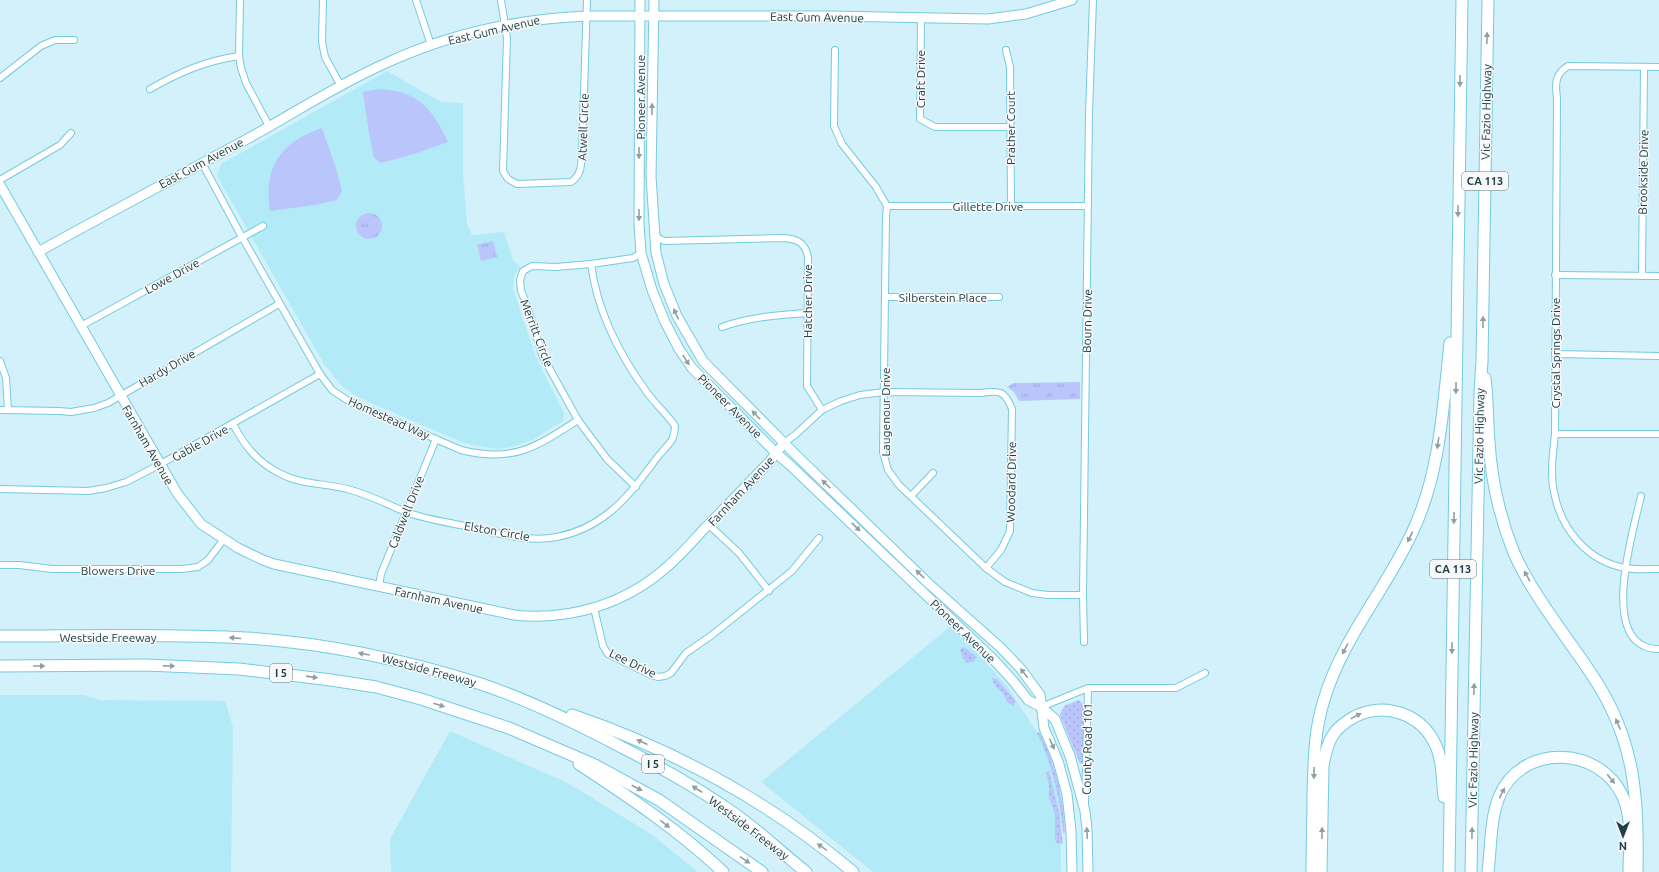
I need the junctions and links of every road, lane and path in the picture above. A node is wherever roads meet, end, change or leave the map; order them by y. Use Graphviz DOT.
graph roads {
  1 [pos="240,0"];
  2 [pos="323,0"];
  3 [pos="416,0"];
  4 [pos="501,0"];
  5 [pos="587,0"];
  6 [pos="640,0"];
  7 [pos="654,0"];
  8 [pos="1072,0"];
  9 [pos="1093,0"];
  10 [pos="1462,0"];
  11 [pos="1488,0"];
  12 [pos="587,16"];
  13 [pos="640,16"];
  14 [pos="653,16"];
  15 [pos="921,19"];
  16 [pos="505,25"];
  17 [pos="74,40"];
  18 [pos="431,45"];
  19 [pos="835,50"];
  20 [pos="1006,50"];
  21 [pos="239,56"];
  22 [pos="1644,67"];
  23 [pos="1659,67"];
  24 [pos="0,78"];
  25 [pos="341,86"];
  26 [pos="150,90"];
  27 [pos="269,126"];
  28 [pos="1010,127"];
  29 [pos="71,133"];
  30 [pos="202,163"];
  31 [pos="0,180"];
  32 [pos="0,185"];
  33 [pos="888,206"];
  34 [pos="1011,206"];
  35 [pos="1088,206"];
  36 [pos="263,226"];
  37 [pos="655,236"];
  38 [pos="242,238"];
  39 [pos="38,252"];
  40 [pos="641,253"];
  41 [pos="591,264"];
  42 [pos="1555,275"];
  43 [pos="1642,276"];
  44 [pos="1659,276"];
  45 [pos="1457,293"];
  46 [pos="886,297"];
  47 [pos="999,297"];
  48 [pos="279,304"];
  49 [pos="807,313"];
  50 [pos="81,326"];
  51 [pos="722,327"];
  52 [pos="1555,354"];
  53 [pos="1659,356"];
  54 [pos="0,361"];
  55 [pos="1482,361"];
  56 [pos="320,374"];
  57 [pos="884,392"];
  58 [pos="1002,392"];
  59 [pos="120,396"];
  60 [pos="0,410"];
  61 [pos="8,410"];
  62 [pos="822,410"];
  63 [pos="578,420"];
  64 [pos="232,424"];
  65 [pos="1555,434"];
  66 [pos="1659,434"];
  67 [pos="436,439"];
  68 [pos="784,443"];
  69 [pos="776,453"];
  70 [pos="159,466"];
  71 [pos="933,473"];
  72 [pos="636,487"];
  73 [pos="0,489"];
  74 [pos="911,496"];
  75 [pos="1641,496"];
  76 [pos="406,512"];
  77 [pos="709,525"];
  78 [pos="819,538"];
  79 [pos="224,539"];
  80 [pos="0,565"];
  81 [pos="986,568"];
  82 [pos="1625,568"];
  83 [pos="1659,569"];
  84 [pos="379,587"];
  85 [pos="768,591"];
  86 [pos="924,595"];
  87 [pos="1083,595"];
  88 [pos="594,608"];
  89 [pos="984,633"];
  90 [pos="0,636"];
  91 [pos="1084,642"];
  92 [pos="1659,649"];
  93 [pos="0,666"];
  94 [pos="1205,673"];
  95 [pos="483,685"];
  96 [pos="1088,688"];
  97 [pos="1041,707"];
  98 [pos="552,746"];
  99 [pos="1085,811"];
  100 [pos="1450,846"];
  101 [pos="1072,869"];
  102 [pos="723,872"];
  103 [pos="762,872"];
  104 [pos="806,872"];
  105 [pos="853,872"];
  106 [pos="1079,872"];
  107 [pos="1088,872"];
  108 [pos="1312,872"];
  109 [pos="1321,872"];
  110 [pos="1449,872"];
  111 [pos="1471,872"];
  112 [pos="1488,872"];
  113 [pos="1628,872"];
  114 [pos="1637,872"];
  1 -- 21 [label="street"];
  2 -- 25 [label="street"];
  3 -- 18 [label="street"];
  4 -- 16 [label="street"];
  5 -- 12 [label="street"];
  6 -- 13 [label="street, Pioneer Avenue"];
  7 -- 14 [label="street, Pioneer Avenue"];
  8 -- 15 [label="street, East Gum Avenue"];
  9 -- 35 [label="street, Bourn Drive"];
  10 -- 45 [label="highway, Vic Fazio Highway / CA 113, one-way"];
  55 -- 11 [label="highway, Vic Fazio Highway / CA 113, one-way"];
  12 -- 13 [label="street, East Gum Avenue"];
  12 -- 16 [label="street, East Gum Avenue"];
  12 -- 16 [label="street, Atwell Circle"];
  13 -- 14 [label="street, East Gum Avenue"];
  13 -- 40 [label="street, Pioneer Avenue, one-way"];
  14 -- 15 [label="street, East Gum Avenue"];
  37 -- 14 [label="street, Pioneer Avenue, one-way"];
  15 -- 28 [label="street, Craft Drive"];
  16 -- 18 [label="street, East Gum Avenue"];
  17 -- 24 [label="street"];
  18 -- 25 [label="street, East Gum Avenue"];
  19 -- 33 [label="street"];
  20 -- 28 [label="street, Prather Court"];
  21 -- 26 [label="street"];
  21 -- 27 [label="street"];
  22 -- 23 [label="street"];
  22 -- 42 [label="street, Crystal Springs Drive"];
  22 -- 43 [label="street, Brookside Drive"];
  25 -- 27 [label="street, East Gum Avenue"];
  27 -- 30 [label="street, East Gum Avenue"];
  28 -- 34 [label="street, Prather Court"];
  29 -- 31 [label="street"];
  30 -- 38 [label="street, Homestead Way"];
  30 -- 39 [label="street, East Gum Avenue"];
  32 -- 39 [label="street, Farnham Avenue"];
  33 -- 34 [label="street, Gillette Drive"];
  33 -- 46 [label="street, Laugenour Drive"];
  34 -- 35 [label="street, Gillette Drive"];
  35 -- 87 [label="street, Bourn Drive"];
  36 -- 38 [label="street, Lowe Drive"];
  37 -- 49 [label="street, Hatcher Drive"];
  68 -- 37 [label="street, Pioneer Avenue, one-way"];
  38 -- 48 [label="street, Homestead Way"];
  38 -- 50 [label="street, Lowe Drive"];
  39 -- 50 [label="street, Farnham Avenue"];
  40 -- 41 [label="street, Merritt Circle"];
  40 -- 69 [label="street, Pioneer Avenue, one-way"];
  41 -- 63 [label="street, Merritt Circle"];
  41 -- 72 [label="street, Elston Circle"];
  42 -- 43 [label="street"];
  42 -- 52 [label="street, Crystal Springs Drive"];
  43 -- 44 [label="street"];
  45 -- 100 [label="highway, Vic Fazio Highway / CA 113, one-way"];
  45 -- 108 [label="highway, one-way"];
  46 -- 47 [label="street, Silberstein Place"];
  46 -- 57 [label="street, Laugenour Drive"];
  48 -- 56 [label="street, Homestead Way"];
  48 -- 59 [label="street, Hardy Drive"];
  49 -- 51 [label="street"];
  49 -- 62 [label="street, Hatcher Drive"];
  50 -- 59 [label="street, Farnham Avenue"];
  52 -- 53 [label="street"];
  52 -- 65 [label="street, Crystal Springs Drive"];
  54 -- 61 [label="street"];
  111 -- 55 [label="highway, Vic Fazio Highway / CA 113, one-way"];
  114 -- 55 [label="highway, one-way"];
  56 -- 64 [label="street, Gable Drive"];
  56 -- 67 [label="street, Homestead Way"];
  57 -- 58 [label="street, Farnham Avenue"];
  57 -- 62 [label="street, Farnham Avenue"];
  57 -- 74 [label="street, Laugenour Drive"];
  58 -- 81 [label="street, Woodard Drive"];
  59 -- 61 [label="street, Hardy Drive"];
  59 -- 70 [label="street, Farnham Avenue"];
  60 -- 61 [label="street, Hardy Drive"];
  62 -- 68 [label="street, Farnham Avenue"];
  63 -- 67 [label="street, Homestead Way"];
  63 -- 72 [label="street, Merritt Circle"];
  64 -- 70 [label="street, Gable Drive"];
  64 -- 76 [label="street, Elston Circle"];
  65 -- 66 [label="street"];
  65 -- 82 [label="street, Crystal Springs Drive"];
  67 -- 76 [label="street, Caldwell Drive"];
  68 -- 69 [label="street, Farnham Avenue"];
  89 -- 68 [label="street, Pioneer Avenue, one-way"];
  69 -- 77 [label="street, Farnham Avenue"];
  69 -- 86 [label="street, Pioneer Avenue, one-way"];
  70 -- 73 [label="street, Gable Drive"];
  70 -- 79 [label="street, Farnham Avenue"];
  71 -- 74 [label="street"];
  72 -- 76 [label="street, Elston Circle"];
  74 -- 81 [label="street, Laugenour Drive"];
  75 -- 82 [label="street"];
  76 -- 84 [label="street, Caldwell Drive"];
  77 -- 85 [label="street"];
  77 -- 88 [label="street, Farnham Avenue"];
  78 -- 85 [label="street, Lee Drive"];
  79 -- 80 [label="street, Blowers Drive"];
  79 -- 84 [label="street, Farnham Avenue"];
  81 -- 87 [label="street, Laugenour Drive"];
  82 -- 83 [label="street, Crystal Springs Drive"];
  82 -- 92 [label="street"];
  84 -- 88 [label="street, Farnham Avenue"];
  85 -- 88 [label="street, Lee Drive"];
  86 -- 89 [label="street"];
  86 -- 97 [label="street, Pioneer Avenue"];
  87 -- 91 [label="street, Bourn Drive"];
  97 -- 89 [label="street, Pioneer Avenue, one-way"];
  95 -- 90 [label="highway, Westside Freeway / I 5, one-way"];
  93 -- 98 [label="highway, I 5, one-way"];
  94 -- 96 [label="street"];
  104 -- 95 [label="highway, Westside Freeway / I 5, one-way"];
  105 -- 95 [label="highway, one-way"];
  96 -- 97 [label="street"];
  96 -- 99 [label="street, County Road 101"];
  97 -- 99 [label="street, Pioneer Avenue"];
  97 -- 101 [label="street, Pioneer Avenue, one-way"];
  98 -- 102 [label="highway, one-way"];
  98 -- 103 [label="highway, I 5, one-way"];
  107 -- 99 [label="street, Pioneer Avenue, one-way"];
  109 -- 100 [label="highway, one-way"];
  100 -- 110 [label="highway, Vic Fazio Highway / CA 113"];
  101 -- 106 [label="street"];
  112 -- 113 [label="highway, one-way"];
}
